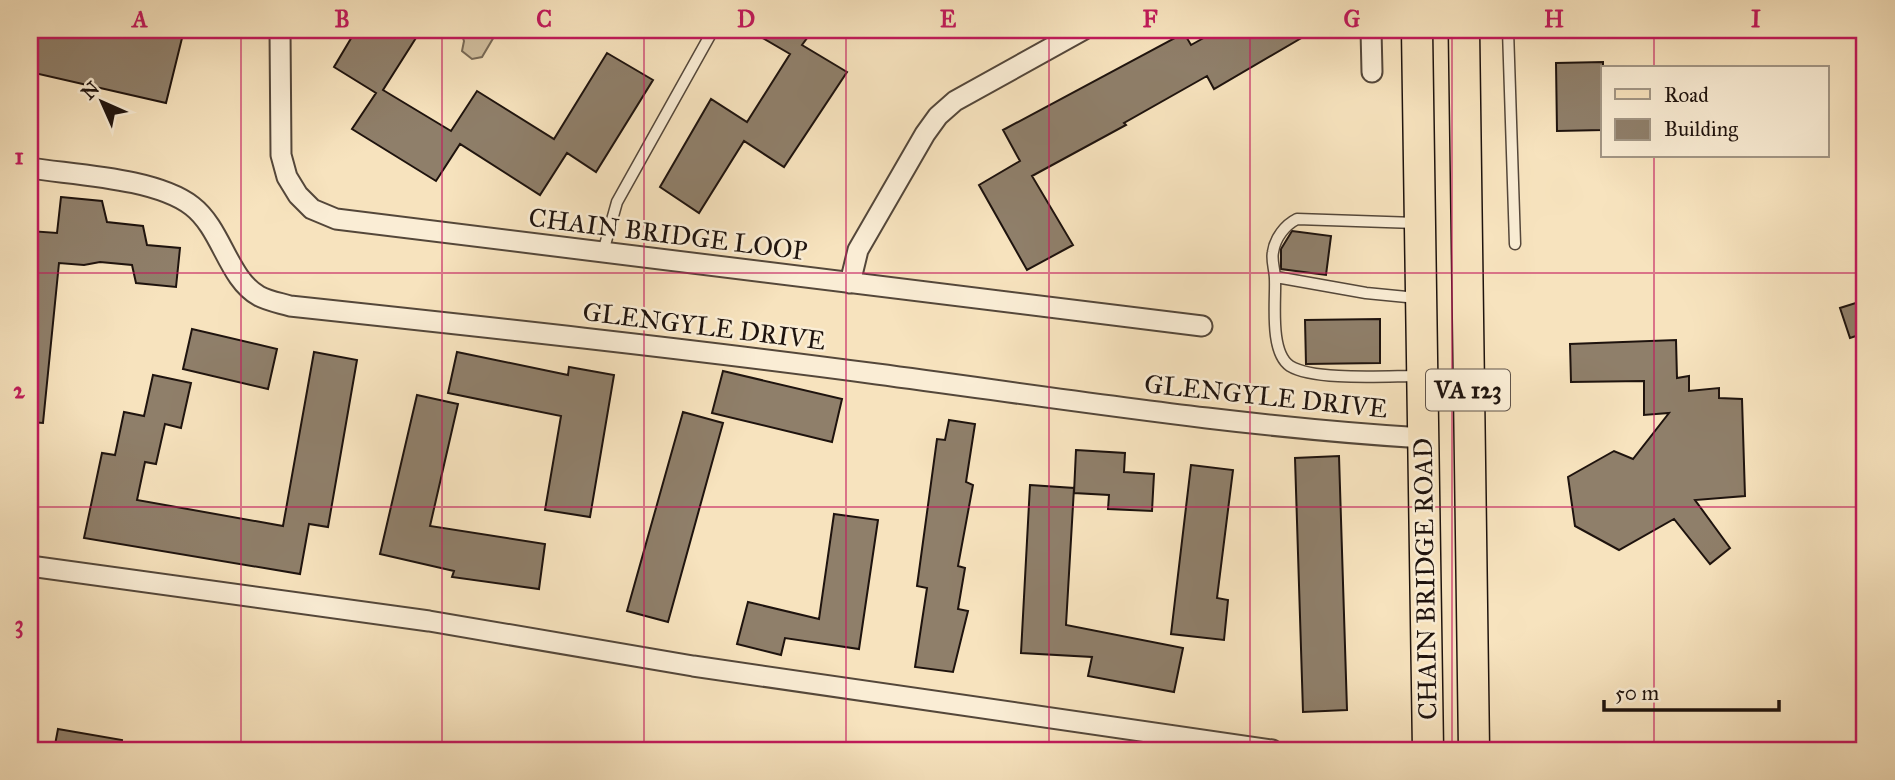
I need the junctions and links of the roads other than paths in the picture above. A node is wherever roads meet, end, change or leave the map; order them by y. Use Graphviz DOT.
graph roads {
  1 [pos="280,30"];
  2 [pos="713,30"];
  3 [pos="1083,30"];
  4 [pos="1371,30"];
  5 [pos="1417,30"];
  6 [pos="1464,30"];
  7 [pos="1508,30"];
  8 [pos="1372,72"];
  9 [pos="30,168"];
  10 [pos="1420,223"];
  11 [pos="1515,244"];
  12 [pos="603,252"];
  13 [pos="1276,277"];
  14 [pos="850,283"];
  15 [pos="1421,299"];
  16 [pos="1202,326"];
  17 [pos="1422,376"];
  18 [pos="1423,438"];
  19 [pos="30,565"];
  20 [pos="1272,750"];
  21 [pos="1428,750"];
  22 [pos="1474,750"];
  1 -- 12 [label="street, CHAIN BRIDGE LOOP"];
  2 -- 12 [label="lane"];
  3 -- 14 [label="street"];
  4 -- 8 [label="street"];
  5 -- 10 [label="main road, CHAIN BRIDGE ROAD / VA 123"];
  6 -- 22 [label="main road, CHAIN BRIDGE ROAD / VA 123"];
  7 -- 11 [label="lane"];
  9 -- 18 [label="street, GLENGYLE DRIVE"];
  10 -- 13 [label="lane"];
  10 -- 15 [label="main road, CHAIN BRIDGE ROAD / VA 123"];
  12 -- 14 [label="street, CHAIN BRIDGE LOOP"];
  13 -- 15 [label="lane"];
  13 -- 17 [label="lane"];
  14 -- 16 [label="street, CHAIN BRIDGE LOOP"];
  15 -- 17 [label="main road, CHAIN BRIDGE ROAD / VA 123"];
  17 -- 18 [label="main road, CHAIN BRIDGE ROAD / VA 123"];
  18 -- 21 [label="main road, CHAIN BRIDGE ROAD / VA 123"];
  19 -- 20 [label="street"];
}
